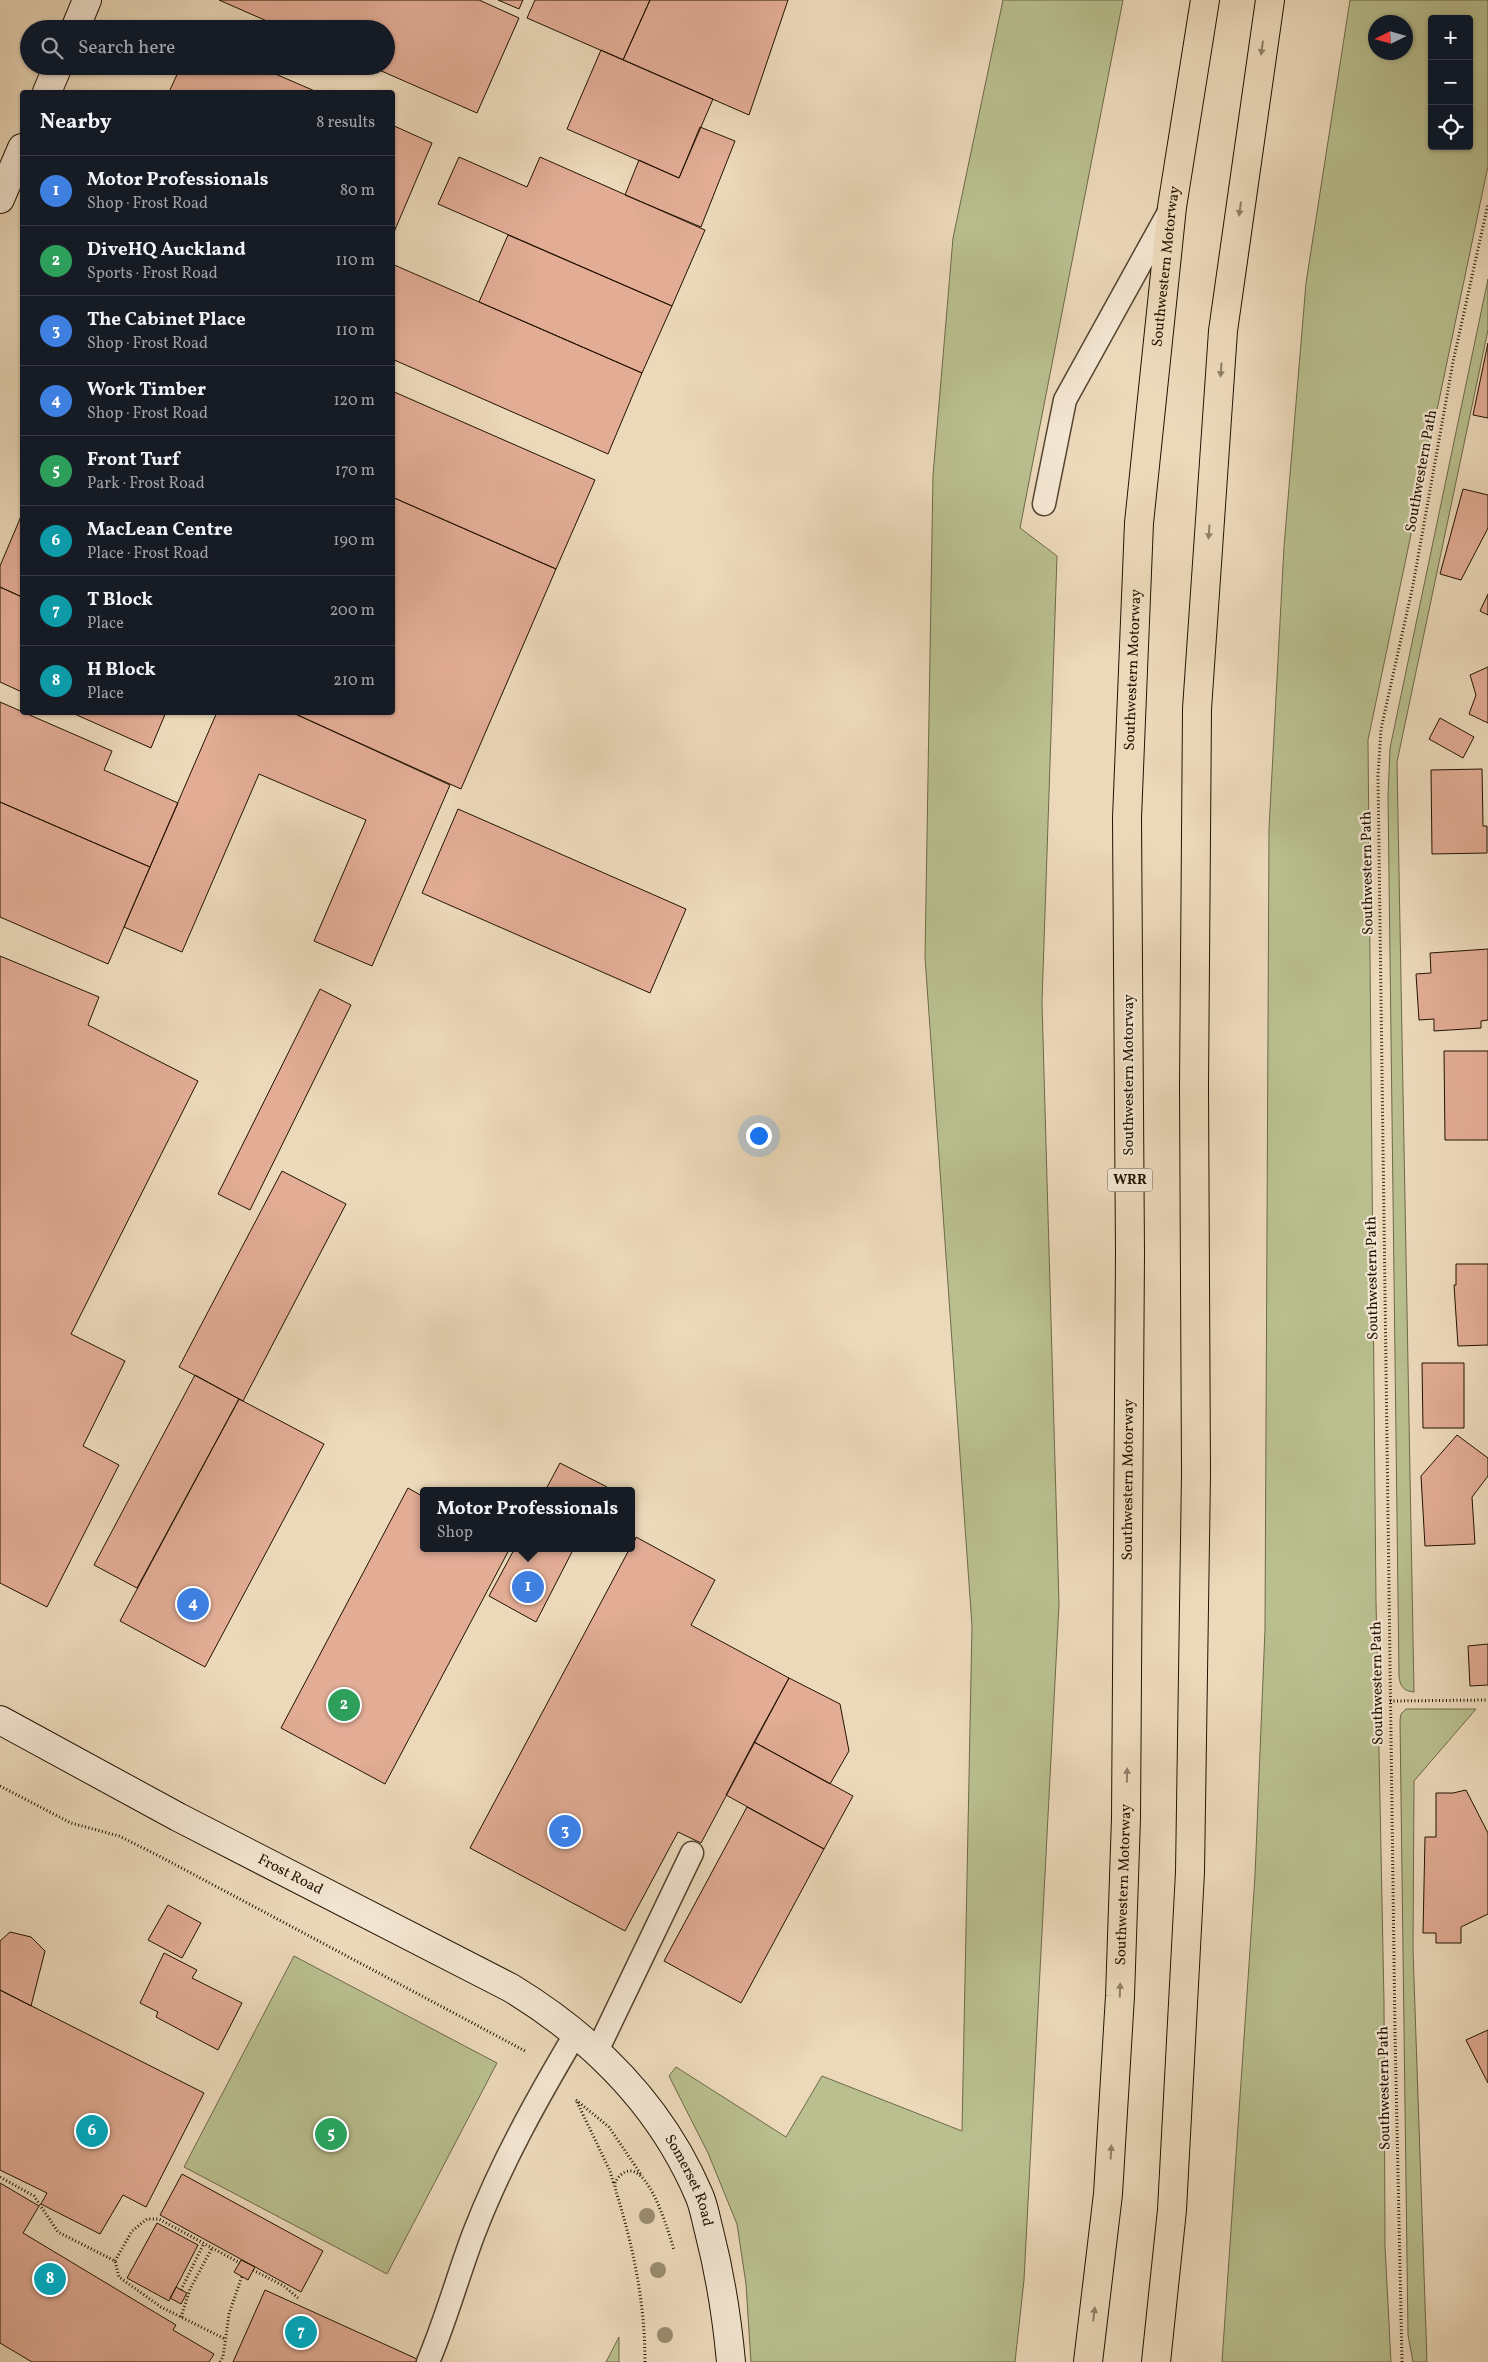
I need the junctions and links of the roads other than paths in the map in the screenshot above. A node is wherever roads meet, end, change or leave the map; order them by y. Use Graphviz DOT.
graph roads {
  1 [pos="87,0"];
  2 [pos="1205,0"];
  3 [pos="1270,0"];
  4 [pos="79,20"];
  5 [pos="54,75"];
  6 [pos="48,90"];
  7 [pos="20,153"];
  8 [pos="0,199"];
  9 [pos="1172,207"];
  10 [pos="1044,504"];
  11 [pos="0,1720"];
  12 [pos="692,1853"];
  13 [pos="576,2033"];
  14 [pos="597,2051"];
  15 [pos="428,2362"];
  16 [pos="731,2362"];
  17 [pos="1088,2362"];
  18 [pos="1156,2362"];
  1 -- 4 [label="main road"];
  2 -- 9 [label="highway, Southwestern Motorway / WRR"];
  3 -- 18 [label="highway, one-way"];
  5 -- 6 [label="main road"];
  7 -- 8 [label="main road"];
  9 -- 10 [label="lane"];
  17 -- 9 [label="highway, Southwestern Motorway / WRR, one-way"];
  11 -- 13 [label="main road, Frost Road"];
  12 -- 14 [label="lane"];
  13 -- 14 [label="main road, Somerset Road"];
  13 -- 15 [label="lane"];
  14 -- 16 [label="main road, Somerset Road"];
}
